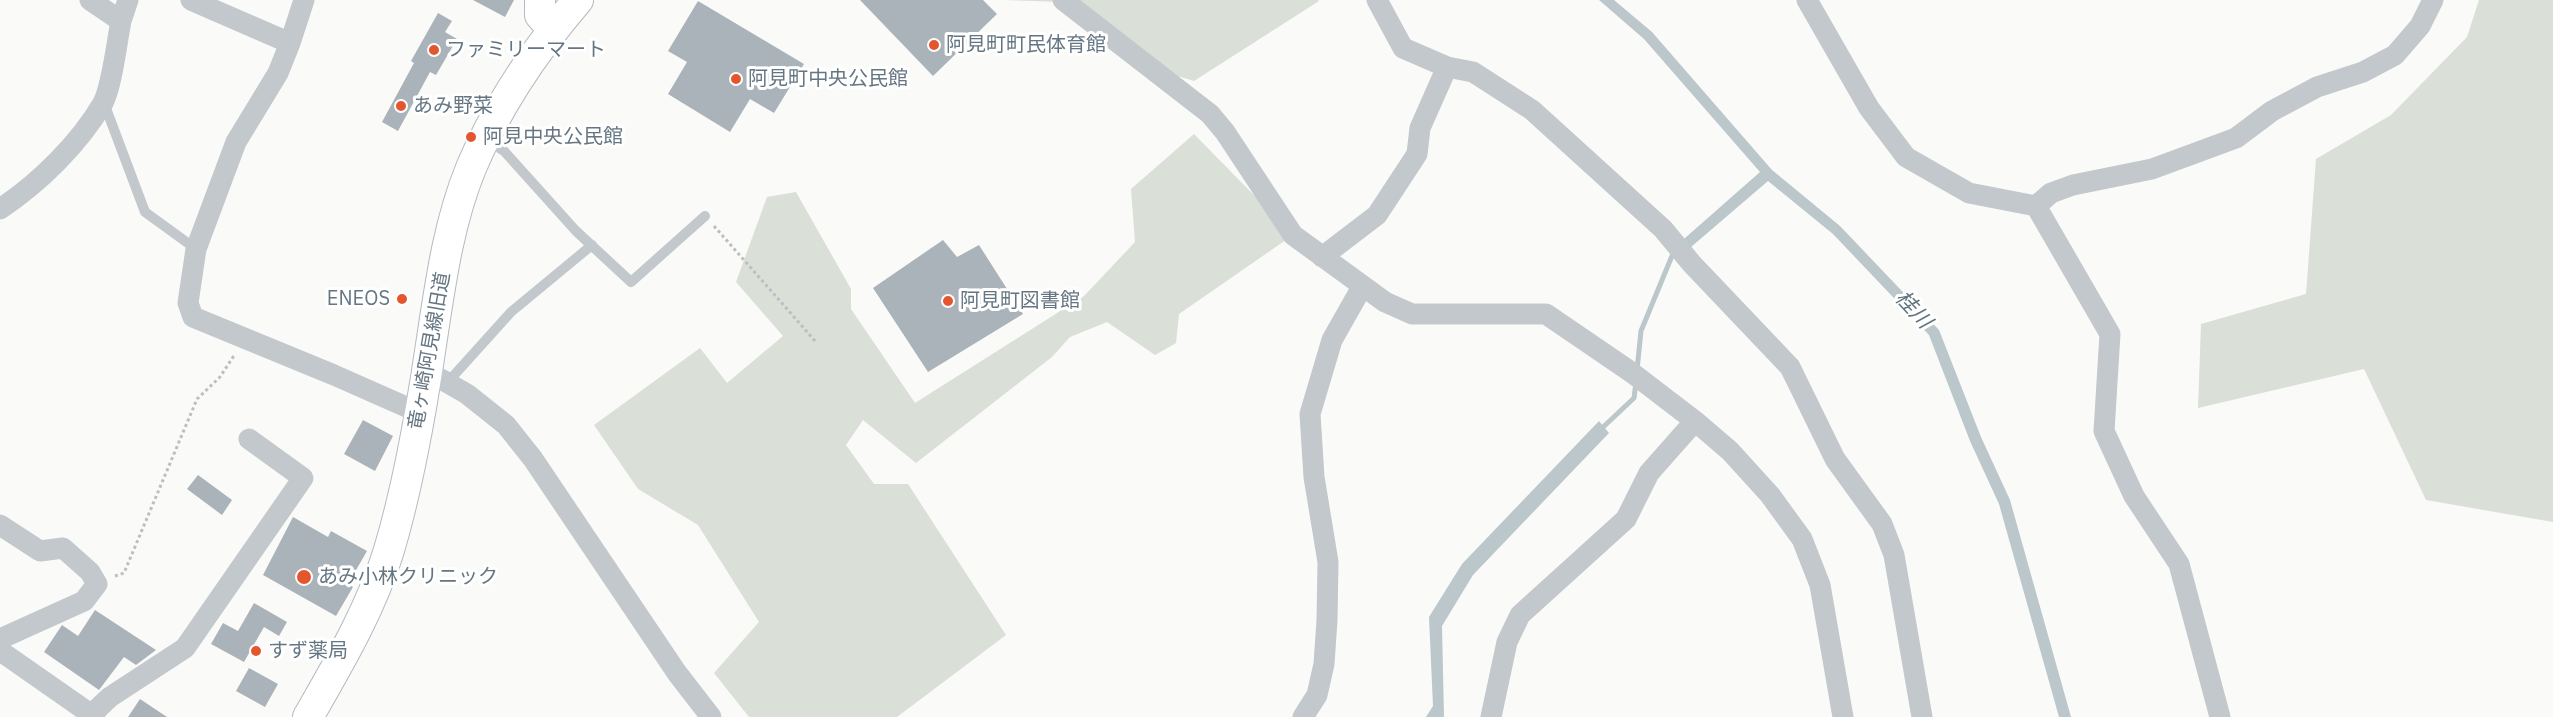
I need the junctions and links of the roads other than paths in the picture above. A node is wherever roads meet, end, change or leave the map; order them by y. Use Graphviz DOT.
graph roads {
  1 [pos="90,0"];
  2 [pos="128,0"];
  3 [pos="191,0"];
  4 [pos="304,0"];
  5 [pos="540,0"];
  6 [pos="578,0"];
  7 [pos="1063,0"];
  8 [pos="1377,0"];
  9 [pos="1807,0"];
  10 [pos="2433,0"];
  11 [pos="121,21"];
  12 [pos="554,29"];
  13 [pos="290,43"];
  14 [pos="1447,67"];
  15 [pos="104,101"];
  16 [pos="485,138"];
  17 [pos="2037,206"];
  18 [pos="0,209"];
  19 [pos="705,216"];
  20 [pos="592,246"];
  21 [pos="196,249"];
  22 [pos="1322,257"];
  23 [pos="1362,287"];
  24 [pos="437,377"];
  25 [pos="420,413"];
  26 [pos="1695,420"];
  27 [pos="249,439"];
  28 [pos="0,525"];
  29 [pos="2,649"];
  30 [pos="94,716"];
  31 [pos="308,717"];
  32 [pos="711,717"];
  33 [pos="1303,717"];
  34 [pos="1491,717"];
  35 [pos="1843,717"];
  36 [pos="1922,717"];
  37 [pos="2220,717"];
  1 -- 11 [label="street"];
  2 -- 11 [label="street"];
  3 -- 13 [label="street"];
  4 -- 13 [label="street"];
  5 -- 12 [label="street"];
  6 -- 12 [label="street, 竜ヶ崎阿見線旧道"];
  7 -- 22 [label="street"];
  8 -- 14 [label="street"];
  9 -- 17 [label="street"];
  10 -- 17 [label="street"];
  11 -- 15 [label="street"];
  12 -- 16 [label="street, 竜ヶ崎阿見線旧道"];
  13 -- 21 [label="street"];
  14 -- 22 [label="street"];
  14 -- 36 [label="street"];
  15 -- 18 [label="street"];
  15 -- 21 [label="lane"];
  16 -- 20 [label="lane"];
  16 -- 24 [label="street, 竜ヶ崎阿見線旧道"];
  17 -- 37 [label="street"];
  19 -- 20 [label="lane"];
  20 -- 24 [label="lane"];
  21 -- 25 [label="street"];
  22 -- 23 [label="street"];
  23 -- 26 [label="street"];
  23 -- 33 [label="street"];
  24 -- 25 [label="street, 竜ヶ崎阿見線旧道"];
  24 -- 32 [label="street"];
  25 -- 31 [label="street, 竜ヶ崎阿見線旧道"];
  26 -- 34 [label="street"];
  26 -- 35 [label="street"];
  27 -- 30 [label="street"];
  28 -- 29 [label="street"];
  29 -- 30 [label="street"];
}
